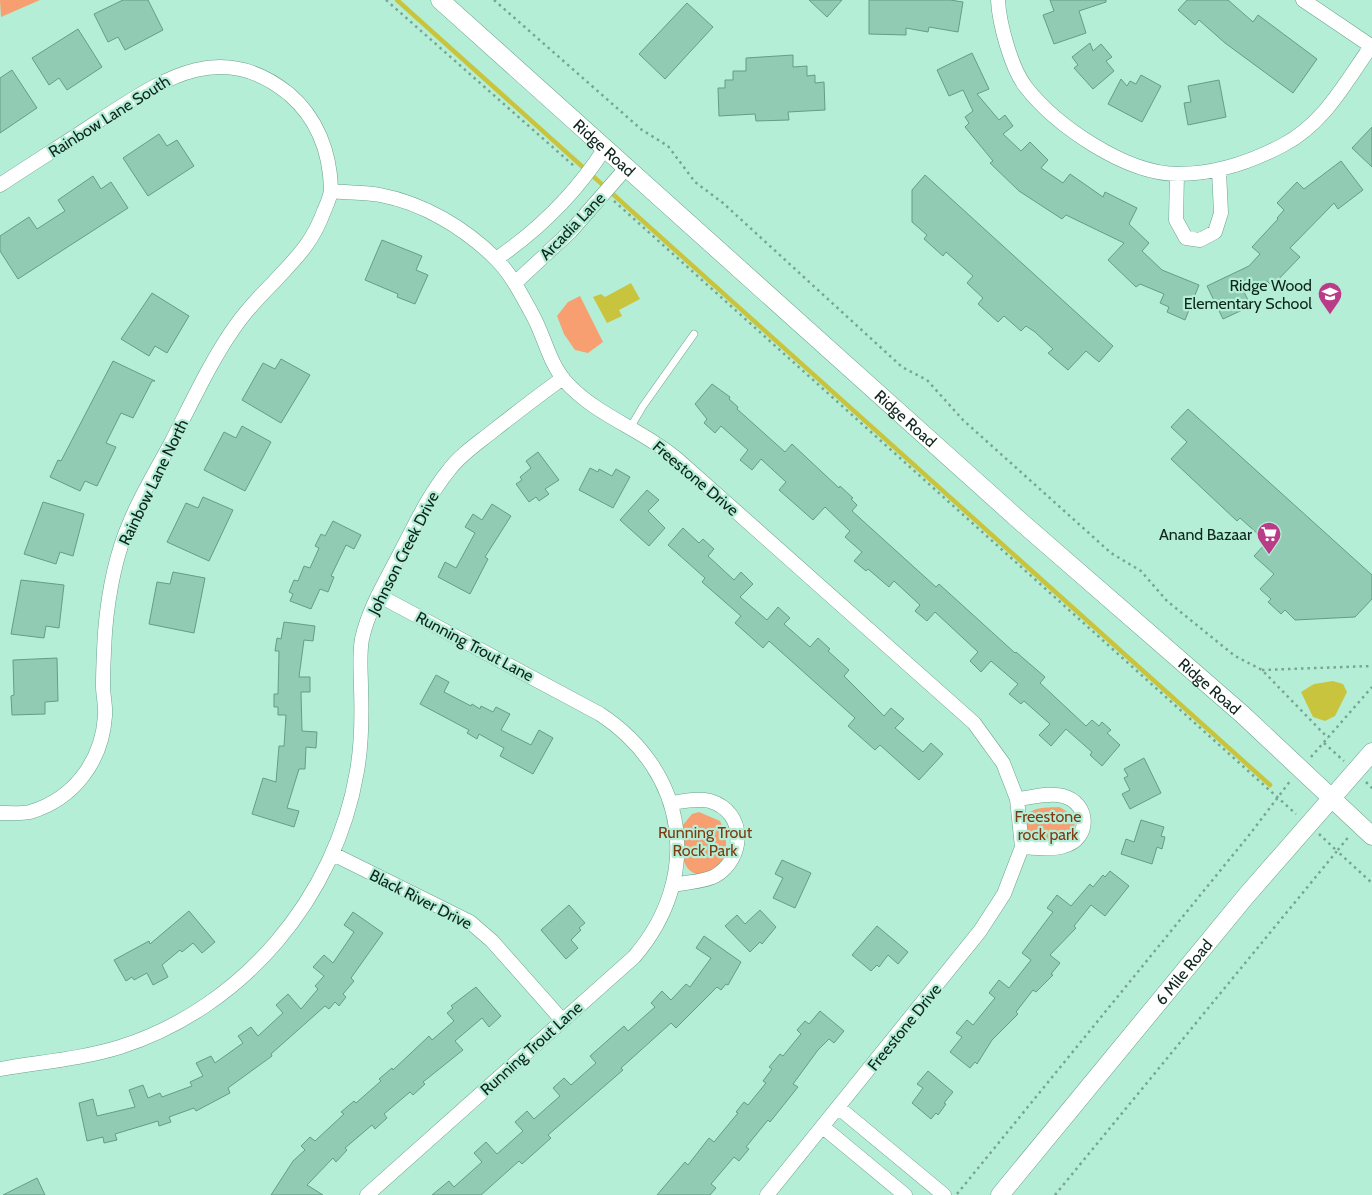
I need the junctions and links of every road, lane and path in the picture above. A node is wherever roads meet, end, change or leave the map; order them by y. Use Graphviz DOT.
graph roads {
  1 [pos="386,0"];
  2 [pos="440,0"];
  3 [pos="494,0"];
  4 [pos="998,0"];
  5 [pos="1303,0"];
  6 [pos="1371,45"];
  7 [pos="605,148"];
  8 [pos="627,167"];
  9 [pos="1218,171"];
  10 [pos="1176,174"];
  11 [pos="586,177"];
  12 [pos="0,185"];
  13 [pos="331,191"];
  14 [pos="604,193"];
  15 [pos="496,259"];
  16 [pos="515,282"];
  17 [pos="694,334"];
  18 [pos="563,378"];
  19 [pos="630,428"];
  20 [pos="378,595"];
  21 [pos="1372,666"];
  22 [pos="1262,670"];
  23 [pos="1372,687"];
  24 [pos="1328,738"];
  25 [pos="1372,752"];
  26 [pos="1301,768"];
  27 [pos="1276,797"];
  28 [pos="1330,797"];
  29 [pos="1017,799"];
  30 [pos="672,803"];
  31 [pos="0,813"];
  32 [pos="1308,824"];
  33 [pos="1372,836"];
  34 [pos="1022,847"];
  35 [pos="1336,850"];
  36 [pos="333,854"];
  37 [pos="1372,883"];
  38 [pos="674,885"];
  39 [pos="562,1020"];
  40 [pos="3,1067"];
  41 [pos="839,1108"];
  42 [pos="823,1127"];
  43 [pos="367,1195"];
  44 [pos="767,1195"];
  45 [pos="905,1195"];
  46 [pos="944,1195"];
  47 [pos="956,1195"];
  48 [pos="1000,1195"];
  49 [pos="1055,1195"];
  1 -- 11 [label="path"];
  2 -- 7 [label="street, Ridge Road"];
  3 -- 22 [label="path"];
  4 -- 10 [label="street"];
  5 -- 6 [label="street"];
  6 -- 9 [label="street"];
  7 -- 8 [label="street, Ridge Road"];
  7 -- 11 [label="street, Arcadia Lane"];
  8 -- 14 [label="street, Arcadia Lane"];
  8 -- 26 [label="street, Ridge Road"];
  9 -- 10 [label="street"];
  9 -- 10 [label="street"];
  11 -- 15 [label="street, Arcadia Lane"];
  12 -- 13 [label="street, Rainbow Lane South"];
  13 -- 15 [label="street, Freestone Drive"];
  13 -- 31 [label="street, Rainbow Lane North"];
  14 -- 16 [label="street, Arcadia Lane"];
  14 -- 27 [label="path"];
  15 -- 16 [label="street, Freestone Drive"];
  16 -- 18 [label="street, Freestone Drive"];
  17 -- 19 [label="lane"];
  18 -- 19 [label="street, Freestone Drive"];
  18 -- 20 [label="street, Johnson Creek Drive"];
  19 -- 29 [label="street, Freestone Drive"];
  20 -- 30 [label="street, Running Trout Lane"];
  20 -- 36 [label="street, Johnson Creek Drive"];
  21 -- 22 [label="path"];
  22 -- 24 [label="path"];
  23 -- 24 [label="path"];
  24 -- 26 [label="path"];
  25 -- 28 [label="street, 6 Mile Road"];
  26 -- 27 [label="path"];
  26 -- 28 [label="street, Ridge Road"];
  27 -- 32 [label="path"];
  27 -- 47 [label="path"];
  28 -- 32 [label="street, 6 Mile Road"];
  28 -- 33 [label="street, Ridge Road"];
  29 -- 34 [label="street, Freestone Drive"];
  29 -- 34 [label="street"];
  30 -- 38 [label="street, Running Trout Lane"];
  30 -- 38 [label="street"];
  32 -- 35 [label="path"];
  32 -- 48 [label="street, 6 Mile Road"];
  34 -- 41 [label="street, Freestone Drive"];
  35 -- 37 [label="path"];
  35 -- 49 [label="path"];
  36 -- 39 [label="street, Black River Drive"];
  36 -- 40 [label="street, Johnson Creek Drive"];
  38 -- 39 [label="street, Running Trout Lane"];
  39 -- 43 [label="street, Running Trout Lane"];
  41 -- 42 [label="street, Freestone Drive"];
  41 -- 46 [label="street"];
  42 -- 44 [label="street, Freestone Drive"];
  42 -- 45 [label="street"];
}
